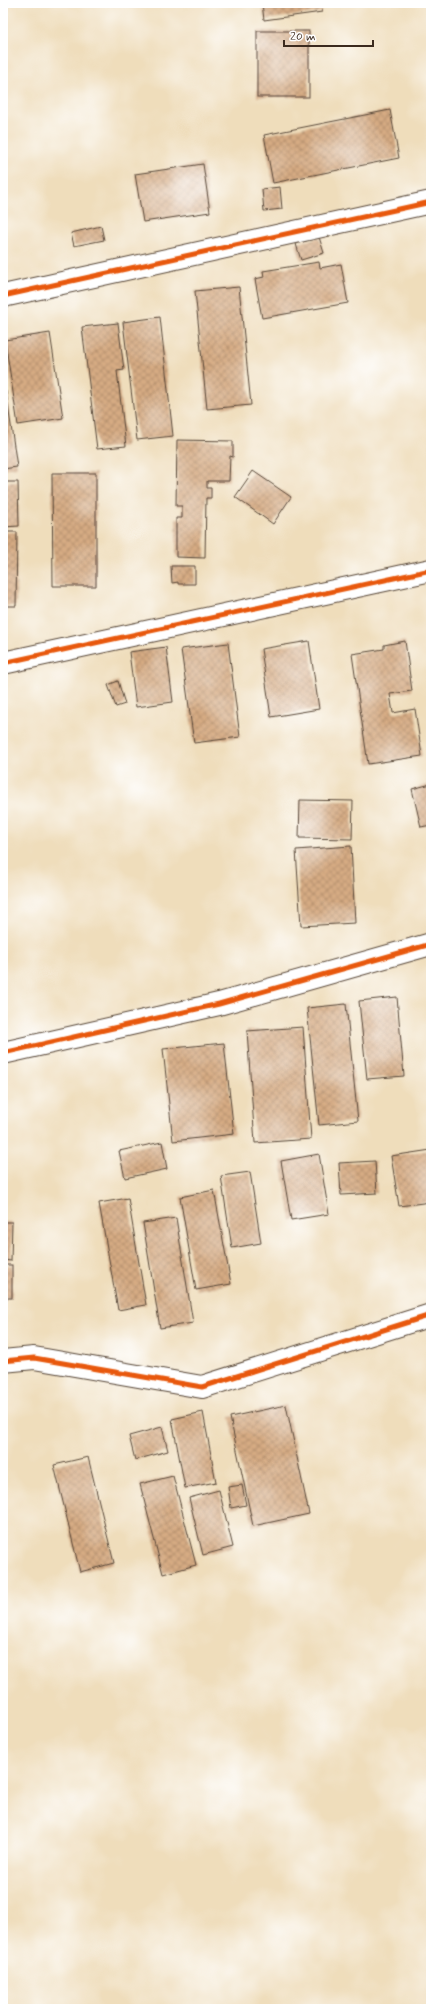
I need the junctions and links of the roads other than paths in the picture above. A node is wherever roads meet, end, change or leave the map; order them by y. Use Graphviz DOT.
graph roads {
  1 [pos="431,202"];
  2 [pos="3,296"];
  3 [pos="431,570"];
  4 [pos="3,663"];
  5 [pos="431,944"];
  6 [pos="3,1053"];
  7 [pos="431,1314"];
  8 [pos="3,1361"];
  1 -- 2 [label="street"];
  3 -- 4 [label="street"];
  5 -- 6 [label="street"];
  7 -- 8 [label="street"];
}
